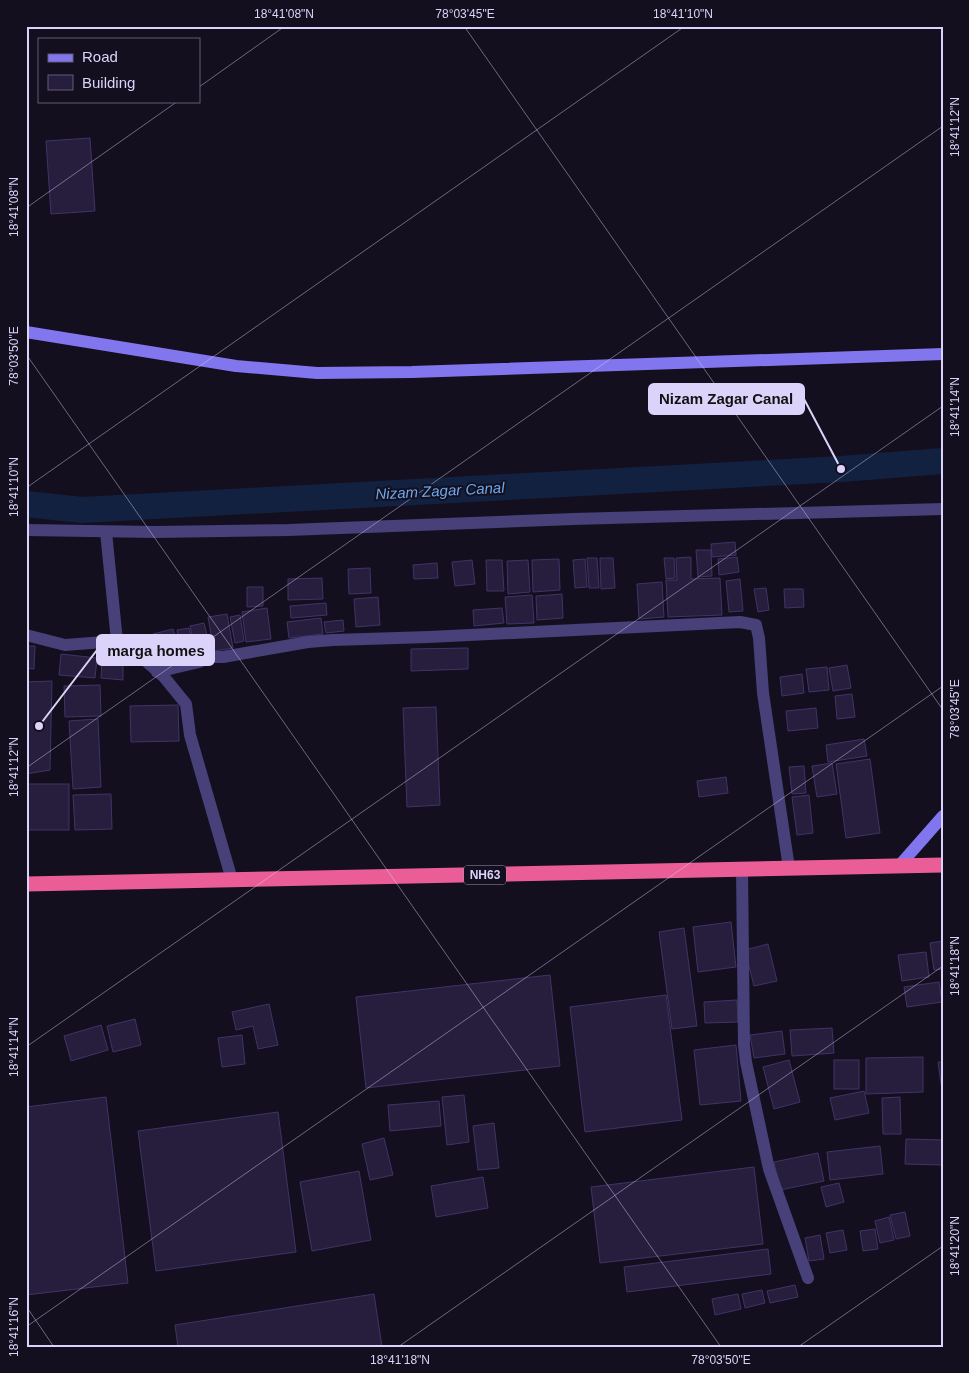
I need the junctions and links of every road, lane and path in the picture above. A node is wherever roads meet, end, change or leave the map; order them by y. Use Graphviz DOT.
graph roads {
  1 [pos="26,332"];
  2 [pos="943,354"];
  3 [pos="943,509"];
  4 [pos="26,530"];
  5 [pos="106,532"];
  6 [pos="26,635"];
  7 [pos="117,641"];
  8 [pos="157,672"];
  9 [pos="943,816"];
  10 [pos="943,865"];
  11 [pos="899,866"];
  12 [pos="789,868"];
  13 [pos="742,869"];
  14 [pos="232,880"];
  15 [pos="26,884"];
  16 [pos="808,1278"];
  1 -- 2 [label="street"];
  3 -- 5 [label="street"];
  4 -- 5 [label="street"];
  5 -- 7 [label="street"];
  6 -- 7 [label="street"];
  7 -- 8 [label="street"];
  8 -- 12 [label="street"];
  8 -- 14 [label="street"];
  9 -- 11 [label="street"];
  10 -- 11 [label="highway, NH63"];
  11 -- 12 [label="highway, NH63"];
  12 -- 13 [label="highway, NH63"];
  13 -- 14 [label="highway, NH63"];
  13 -- 16 [label="street"];
  14 -- 15 [label="highway, NH63"];
}
